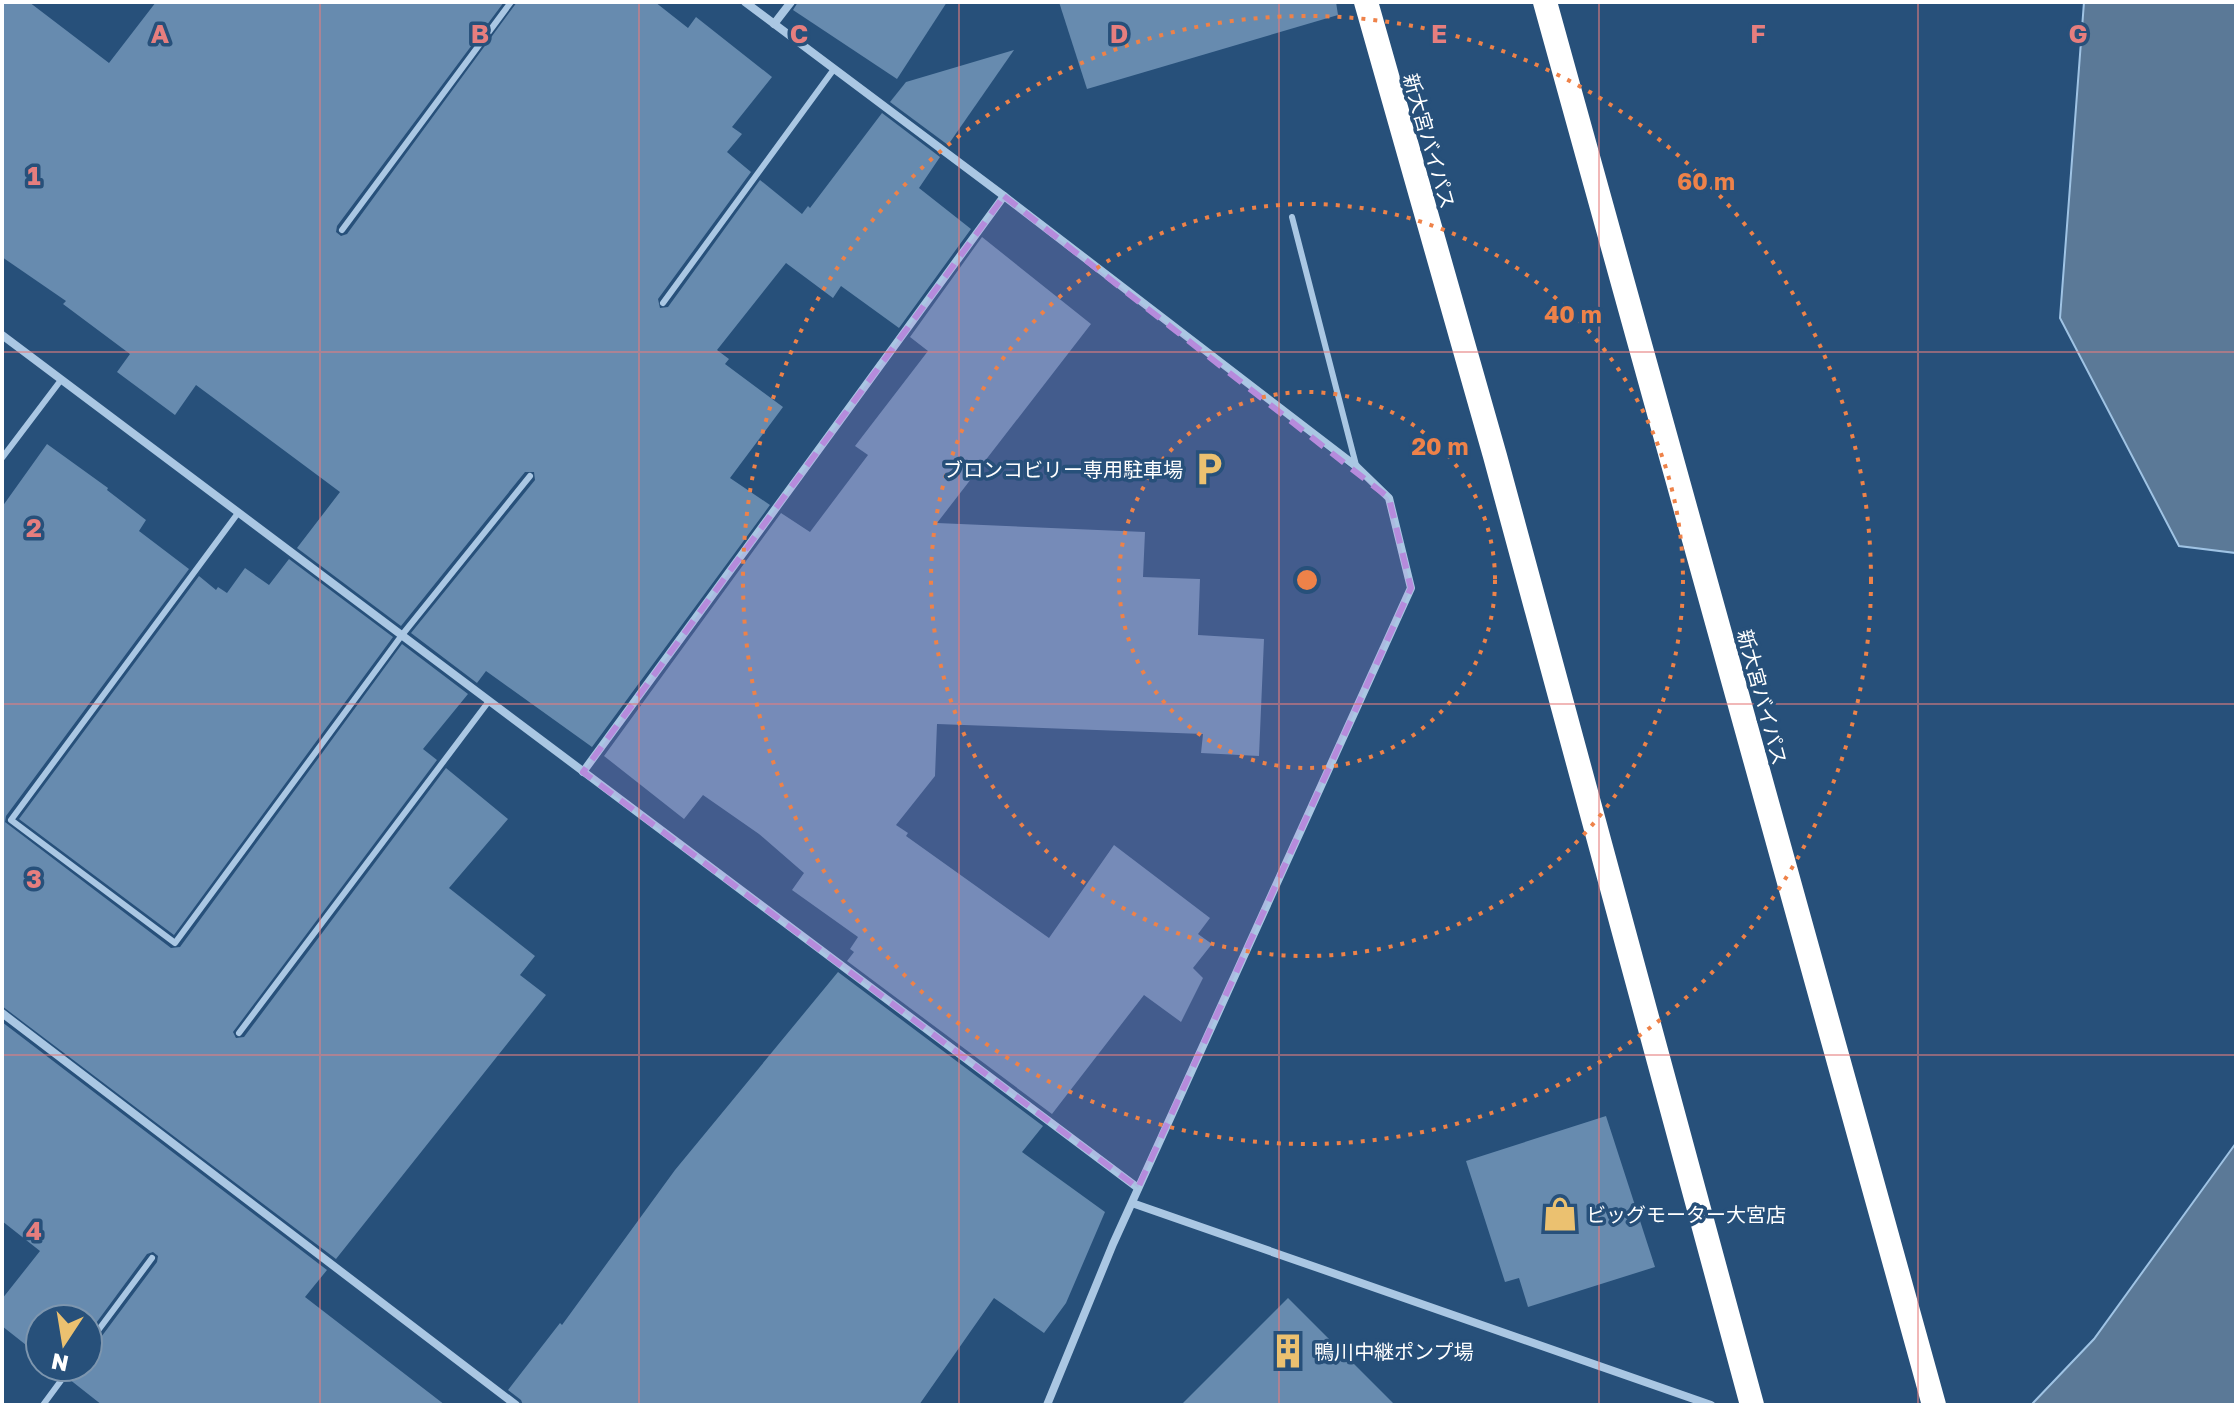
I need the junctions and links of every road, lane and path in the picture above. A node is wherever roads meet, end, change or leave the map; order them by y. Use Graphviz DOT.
graph roads {
  1 [pos="511,2"];
  2 [pos="745,2"];
  3 [pos="791,2"];
  4 [pos="1366,2"];
  5 [pos="1545,2"];
  6 [pos="774,24"];
  7 [pos="834,69"];
  8 [pos="1004,196"];
  9 [pos="1292,217"];
  10 [pos="342,230"];
  11 [pos="663,303"];
  12 [pos="2,335"];
  13 [pos="61,380"];
  14 [pos="2,458"];
  15 [pos="1357,467"];
  16 [pos="530,476"];
  17 [pos="238,513"];
  18 [pos="402,635"];
  19 [pos="489,701"];
  20 [pos="583,772"];
  21 [pos="2,1013"];
  22 [pos="239,1033"];
  23 [pos="1138,1188"];
  24 [pos="1132,1203"];
  25 [pos="152,1258"];
  26 [pos="104,1322"];
  27 [pos="59,1383"];
  28 [pos="43,1405"];
  29 [pos="516,1405"];
  30 [pos="1047,1405"];
  31 [pos="1711,1405"];
  32 [pos="1752,1405"];
  33 [pos="1934,1405"];
  1 -- 10 [label="lane"];
  2 -- 6 [label="street"];
  3 -- 6 [label="street"];
  4 -- 32 [label="highway, 新大宮バイパス"];
  5 -- 33 [label="highway, 新大宮バイパス"];
  6 -- 7 [label="street"];
  7 -- 8 [label="street"];
  7 -- 11 [label="lane"];
  8 -- 15 [label="street"];
  8 -- 20 [label="street"];
  9 -- 15 [label="lane"];
  12 -- 13 [label="street"];
  13 -- 14 [label="lane"];
  13 -- 17 [label="street"];
  15 -- 23 [label="street"];
  16 -- 18 [label="lane"];
  17 -- 18 [label="street"];
  17 -- 18 [label="lane"];
  18 -- 19 [label="street"];
  19 -- 20 [label="street"];
  19 -- 22 [label="lane"];
  20 -- 23 [label="street"];
  21 -- 29 [label="street"];
  23 -- 24 [label="street"];
  24 -- 30 [label="street"];
  24 -- 31 [label="street"];
  25 -- 26 [label="lane"];
  27 -- 28 [label="lane"];
}
